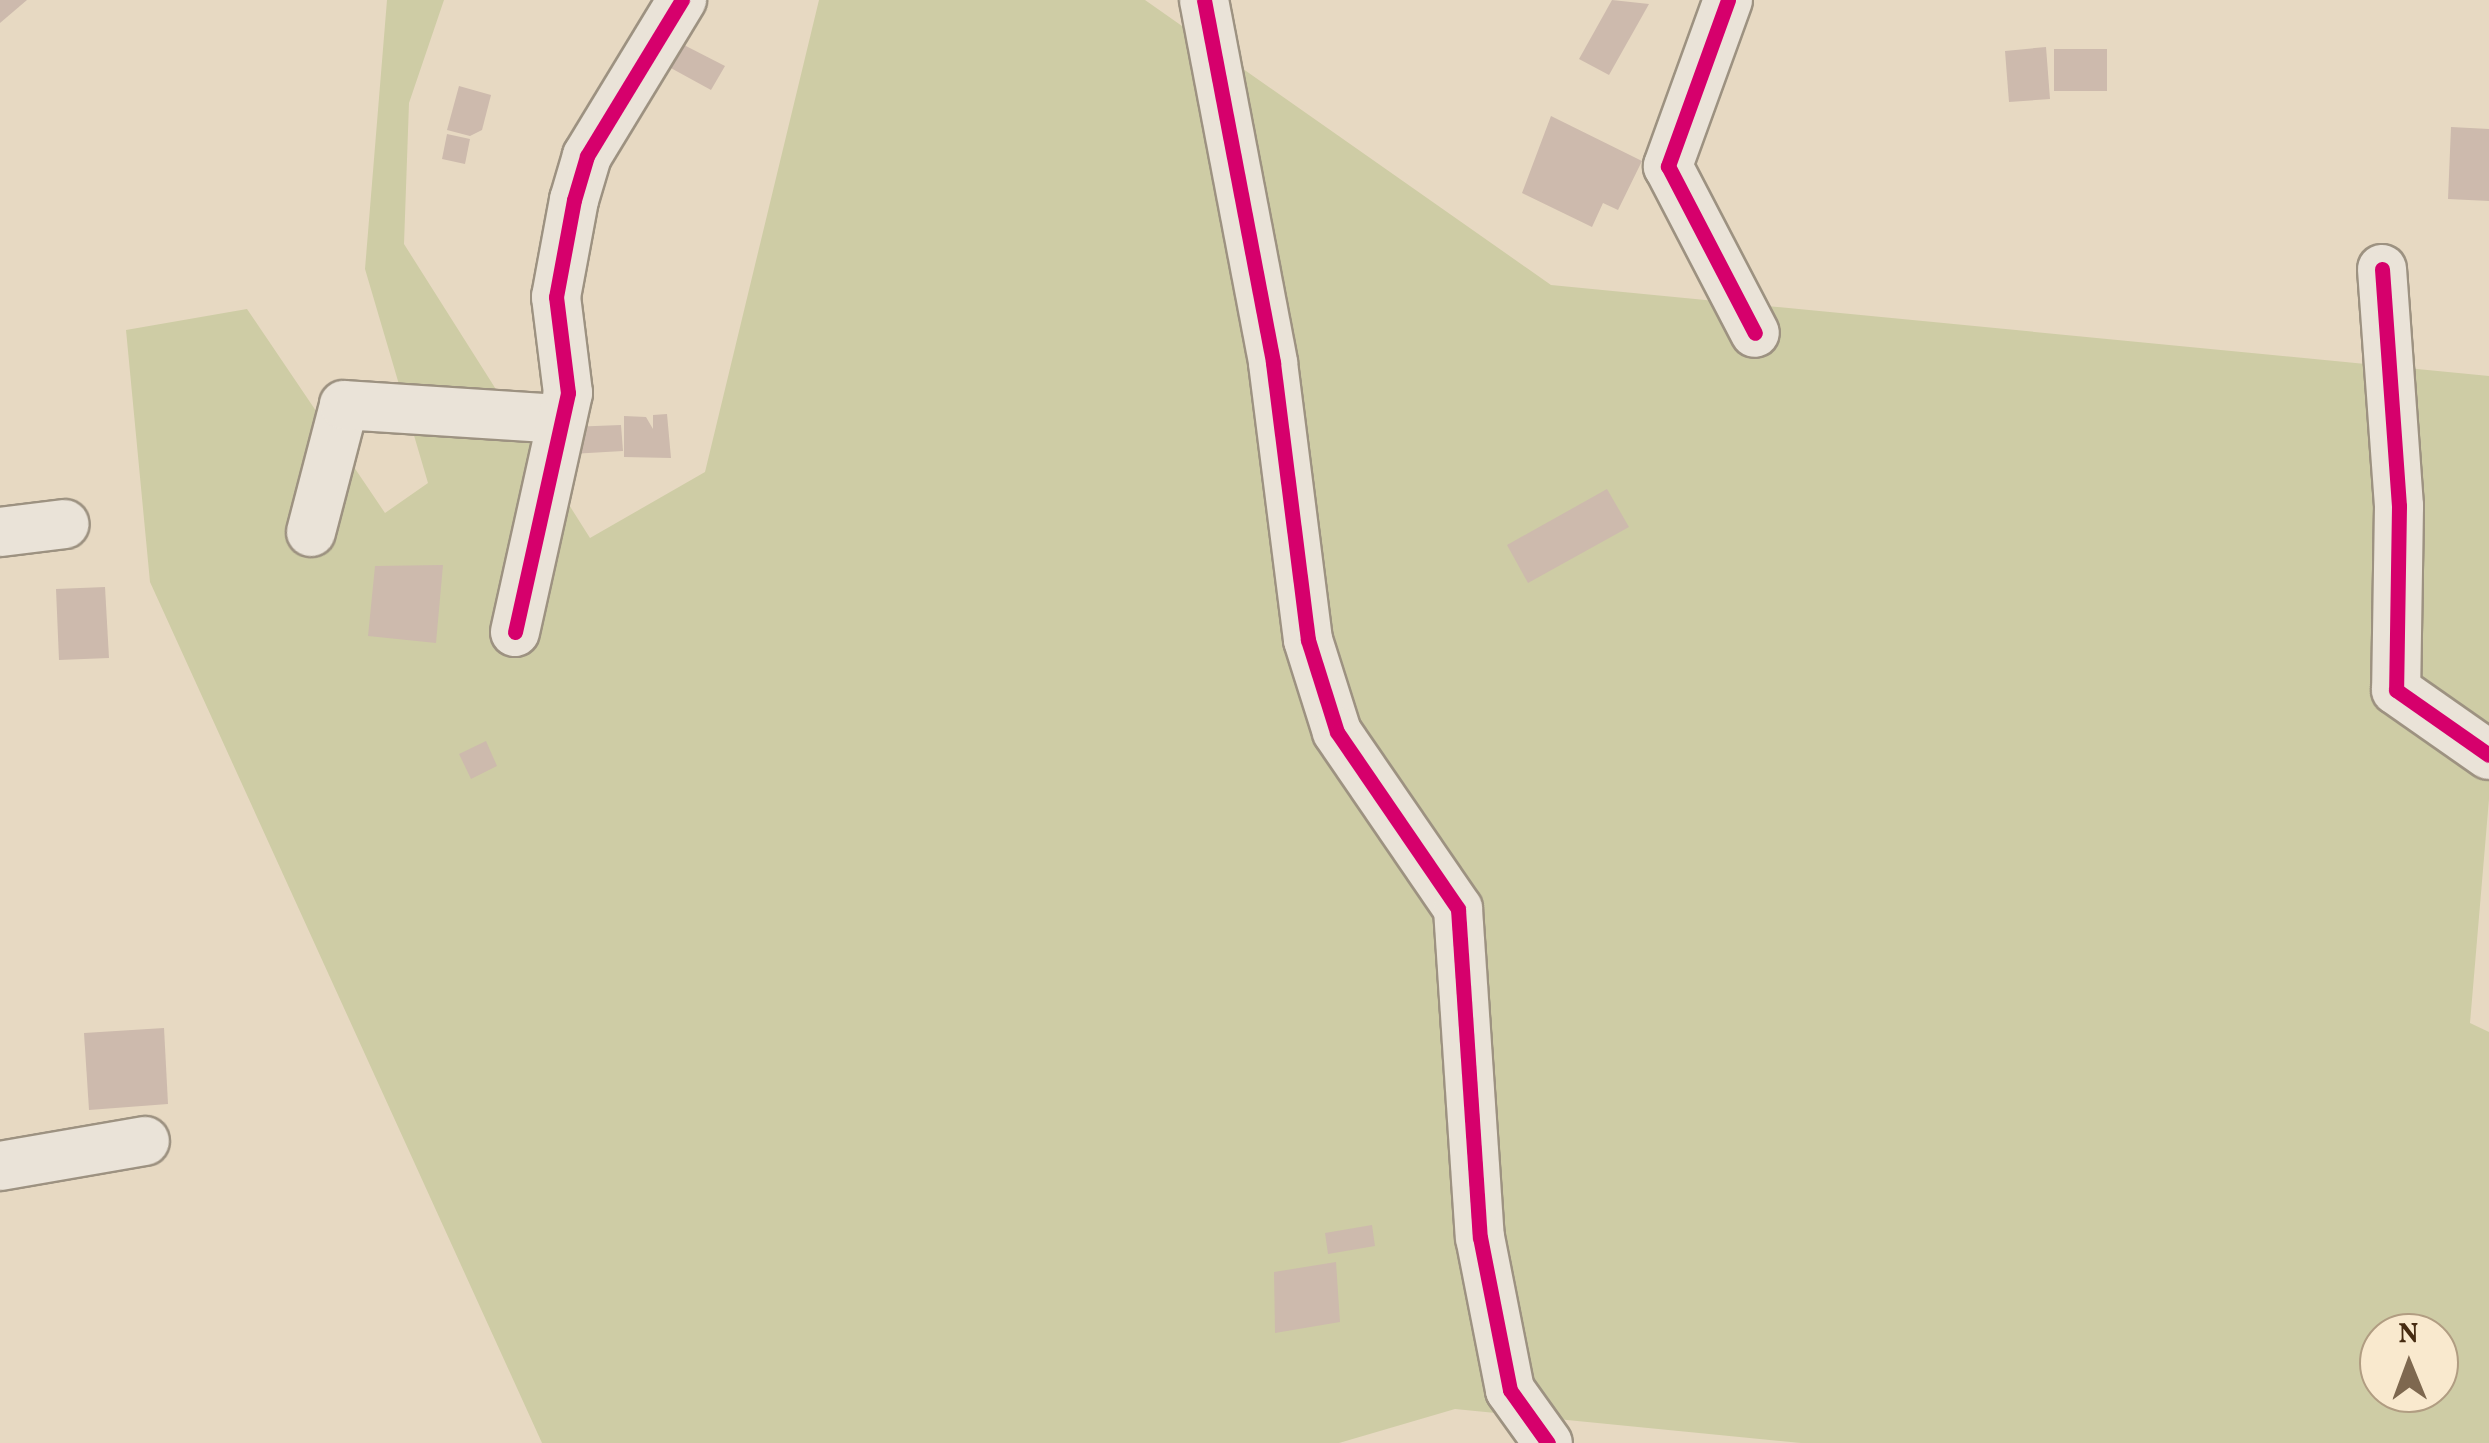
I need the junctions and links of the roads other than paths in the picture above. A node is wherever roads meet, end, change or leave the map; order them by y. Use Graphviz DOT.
graph roads {
  1 [pos="682,0"];
  2 [pos="1204,0"];
  3 [pos="1728,0"];
  4 [pos="2382,269"];
  5 [pos="1754,333"];
  6 [pos="562,419"];
  7 [pos="64,524"];
  8 [pos="0,532"];
  9 [pos="312,532"];
  10 [pos="515,632"];
  11 [pos="2489,754"];
  12 [pos="145,1141"];
  13 [pos="0,1166"];
  14 [pos="1548,1443"];
  1 -- 6 [label="street"];
  2 -- 14 [label="street"];
  3 -- 5 [label="street"];
  4 -- 11 [label="street"];
  6 -- 9 [label="street"];
  6 -- 10 [label="street"];
  7 -- 8 [label="street"];
  12 -- 13 [label="street"];
}
